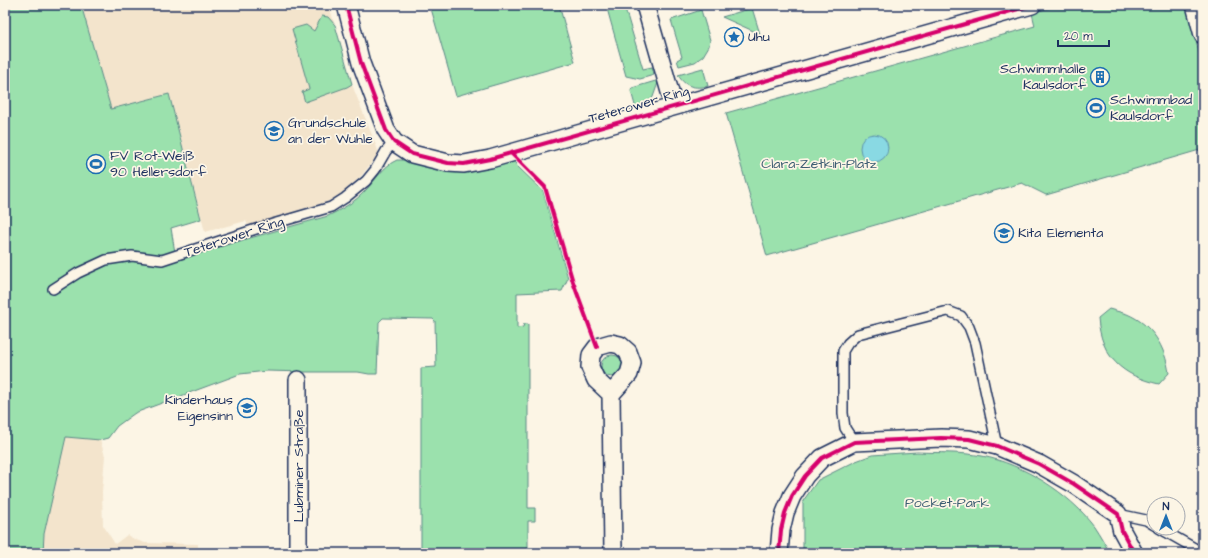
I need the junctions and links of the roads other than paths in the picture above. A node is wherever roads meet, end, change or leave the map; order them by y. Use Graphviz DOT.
graph roads {
  1 [pos="346,5"];
  2 [pos="644,5"];
  3 [pos="1032,5"];
  4 [pos="1194,5"];
  5 [pos="1203,35"];
  6 [pos="674,106"];
  7 [pos="394,142"];
  8 [pos="53,289"];
  9 [pos="298,380"];
  10 [pos="611,394"];
  11 [pos="854,442"];
  12 [pos="997,446"];
  13 [pos="1118,514"];
  14 [pos="1146,520"];
  15 [pos="1174,536"];
  16 [pos="1203,552"];
  17 [pos="298,553"];
  18 [pos="613,553"];
  19 [pos="779,553"];
  20 [pos="1134,553"];
  1 -- 7 [label="street, Teterower Ring"];
  2 -- 6 [label="street"];
  3 -- 6 [label="street, Teterower Ring"];
  4 -- 5 [label="street"];
  6 -- 7 [label="street, Teterower Ring"];
  7 -- 8 [label="lane, Teterower Ring"];
  9 -- 17 [label="street, Lubminer Straße"];
  10 -- 18 [label="street"];
  11 -- 12 [label="street"];
  11 -- 12 [label="lane"];
  11 -- 19 [label="street"];
  12 -- 13 [label="street"];
  13 -- 14 [label="lane"];
  13 -- 20 [label="street"];
  15 -- 16 [label="lane"];
}
